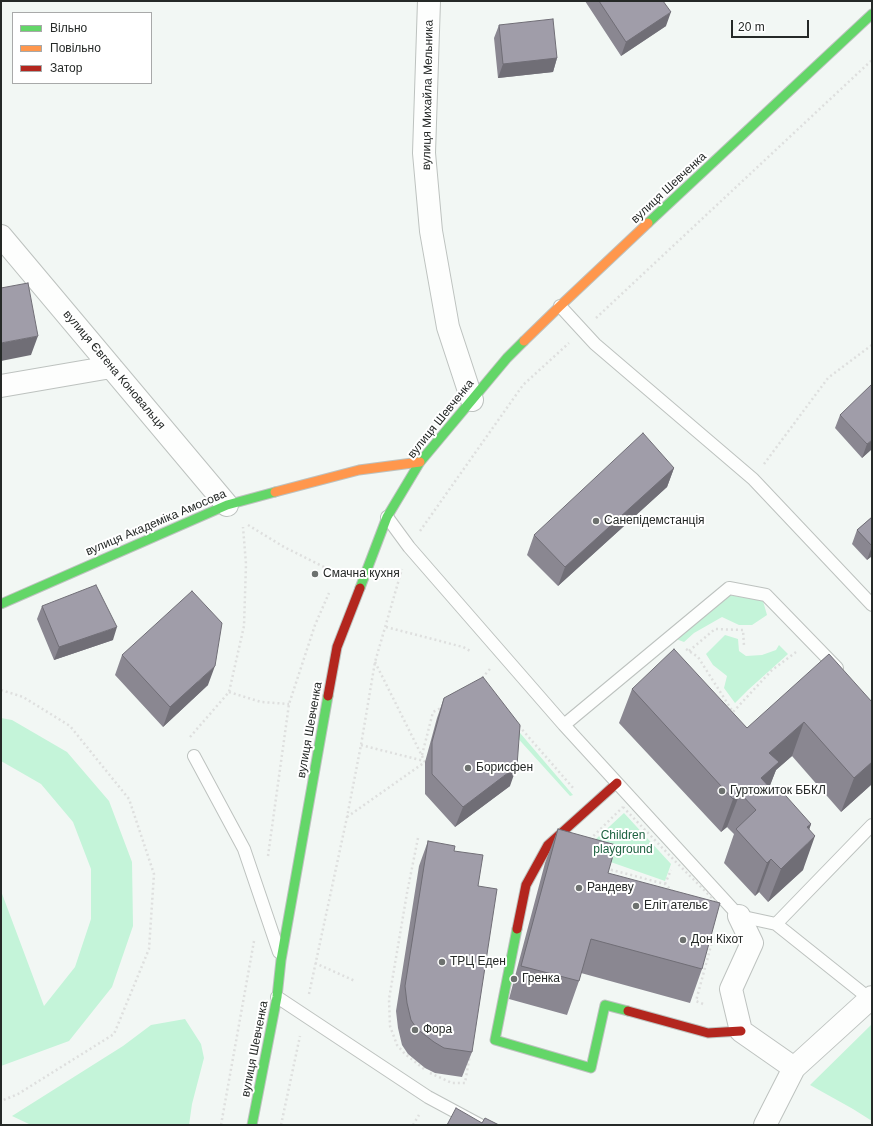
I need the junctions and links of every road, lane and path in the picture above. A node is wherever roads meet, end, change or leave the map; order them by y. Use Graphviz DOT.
graph roads {
  1 [pos="429,1"];
  2 [pos="872,14"];
  3 [pos="872,60"];
  4 [pos="1,236"];
  5 [pos="560,306"];
  6 [pos="583,331"];
  7 [pos="872,344"];
  8 [pos="111,367"];
  9 [pos="1,386"];
  10 [pos="472,400"];
  11 [pos="420,462"];
  12 [pos="753,479"];
  13 [pos="227,504"];
  14 [pos="387,517"];
  15 [pos="409,548"];
  16 [pos="340,568"];
  17 [pos="331,589"];
  18 [pos="1,604"];
  19 [pos="872,605"];
  20 [pos="386,627"];
  21 [pos="669,638"];
  22 [pos="810,641"];
  23 [pos="744,646"];
  24 [pos="689,652"];
  25 [pos="476,654"];
  26 [pos="376,662"];
  27 [pos="495,664"];
  28 [pos="846,678"];
  29 [pos="480,680"];
  30 [pos="1,690"];
  31 [pos="229,692"];
  32 [pos="289,704"];
  33 [pos="447,705"];
  34 [pos="515,722"];
  35 [pos="564,726"];
  36 [pos="361,745"];
  37 [pos="422,755"];
  38 [pos="194,756"];
  39 [pos="425,762"];
  40 [pos="617,783"];
  41 [pos="576,792"];
  42 [pos="347,817"];
  43 [pos="872,825"];
  44 [pos="418,838"];
  45 [pos="576,853"];
  46 [pos="572,859"];
  47 [pos="267,860"];
  48 [pos="612,870"];
  49 [pos="609,878"];
  50 [pos="739,916"];
  51 [pos="776,924"];
  52 [pos="254,938"];
  53 [pos="281,960"];
  54 [pos="316,963"];
  55 [pos="355,981"];
  56 [pos="277,998"];
  57 [pos="871,998"];
  58 [pos="304,1015"];
  59 [pos="741,1031"];
  60 [pos="471,1051"];
  61 [pos="794,1068"];
  62 [pos="1,1101"];
  63 [pos="221,1125"];
  64 [pos="252,1125"];
  65 [pos="281,1125"];
  66 [pos="480,1125"];
  67 [pos="765,1125"];
  1 -- 10 [label="street, вулиця Михайла Мельника"];
  2 -- 5 [label="street, вулиця Шевченка"];
  3 -- 6 [label="path"];
  4 -- 8 [label="street, вулиця Євгена Коновальця"];
  5 -- 6 [label="lane"];
  5 -- 10 [label="street, вулиця Шевченка"];
  6 -- 12 [label="lane"];
  6 -- 15 [label="path"];
  7 -- 12 [label="path"];
  8 -- 9 [label="street"];
  8 -- 13 [label="street, вулиця Євгена Коновальця"];
  10 -- 11 [label="street, вулиця Шевченка"];
  11 -- 13 [label="street, вулиця Академіка Амосова"];
  11 -- 14 [label="street, вулиця Шевченка"];
  12 -- 19 [label="lane"];
  13 -- 18 [label="street, вулиця Академіка Амосова"];
  14 -- 15 [label="lane"];
  14 -- 53 [label="street, вулиця Шевченка"];
  15 -- 20 [label="path"];
  15 -- 35 [label="lane"];
  16 -- 31 [label="path"];
  17 -- 32 [label="path"];
  20 -- 25 [label="path"];
  20 -- 26 [label="path"];
  21 -- 22 [label="lane"];
  21 -- 24 [label="path"];
  21 -- 35 [label="lane"];
  22 -- 24 [label="path"];
  22 -- 28 [label="lane"];
  23 -- 24 [label="path"];
  26 -- 36 [label="path"];
  26 -- 37 [label="path"];
  27 -- 29 [label="path"];
  30 -- 62 [label="path"];
  31 -- 32 [label="path"];
  31 -- 38 [label="path"];
  32 -- 47 [label="path"];
  33 -- 37 [label="path"];
  34 -- 41 [label="path"];
  35 -- 40 [label="lane"];
  36 -- 39 [label="path"];
  36 -- 42 [label="path"];
  37 -- 39 [label="path"];
  38 -- 53 [label="lane"];
  39 -- 42 [label="path"];
  40 -- 50 [label="lane"];
  40 -- 59 [label="street"];
  42 -- 54 [label="path"];
  43 -- 51 [label="lane"];
  44 -- 60 [label="path"];
  45 -- 46 [label="path"];
  45 -- 48 [label="path"];
  45 -- 48 [label="path"];
  48 -- 49 [label="path"];
  50 -- 51 [label="lane"];
  50 -- 59 [label="street"];
  51 -- 57 [label="lane"];
  52 -- 63 [label="path"];
  53 -- 56 [label="street, вулиця Шевченка"];
  54 -- 55 [label="path"];
  54 -- 58 [label="path"];
  56 -- 58 [label="lane"];
  56 -- 64 [label="street, вулиця Шевченка"];
  57 -- 61 [label="street"];
  58 -- 65 [label="path"];
  58 -- 66 [label="lane"];
  59 -- 61 [label="street"];
  61 -- 67 [label="street"];
}
